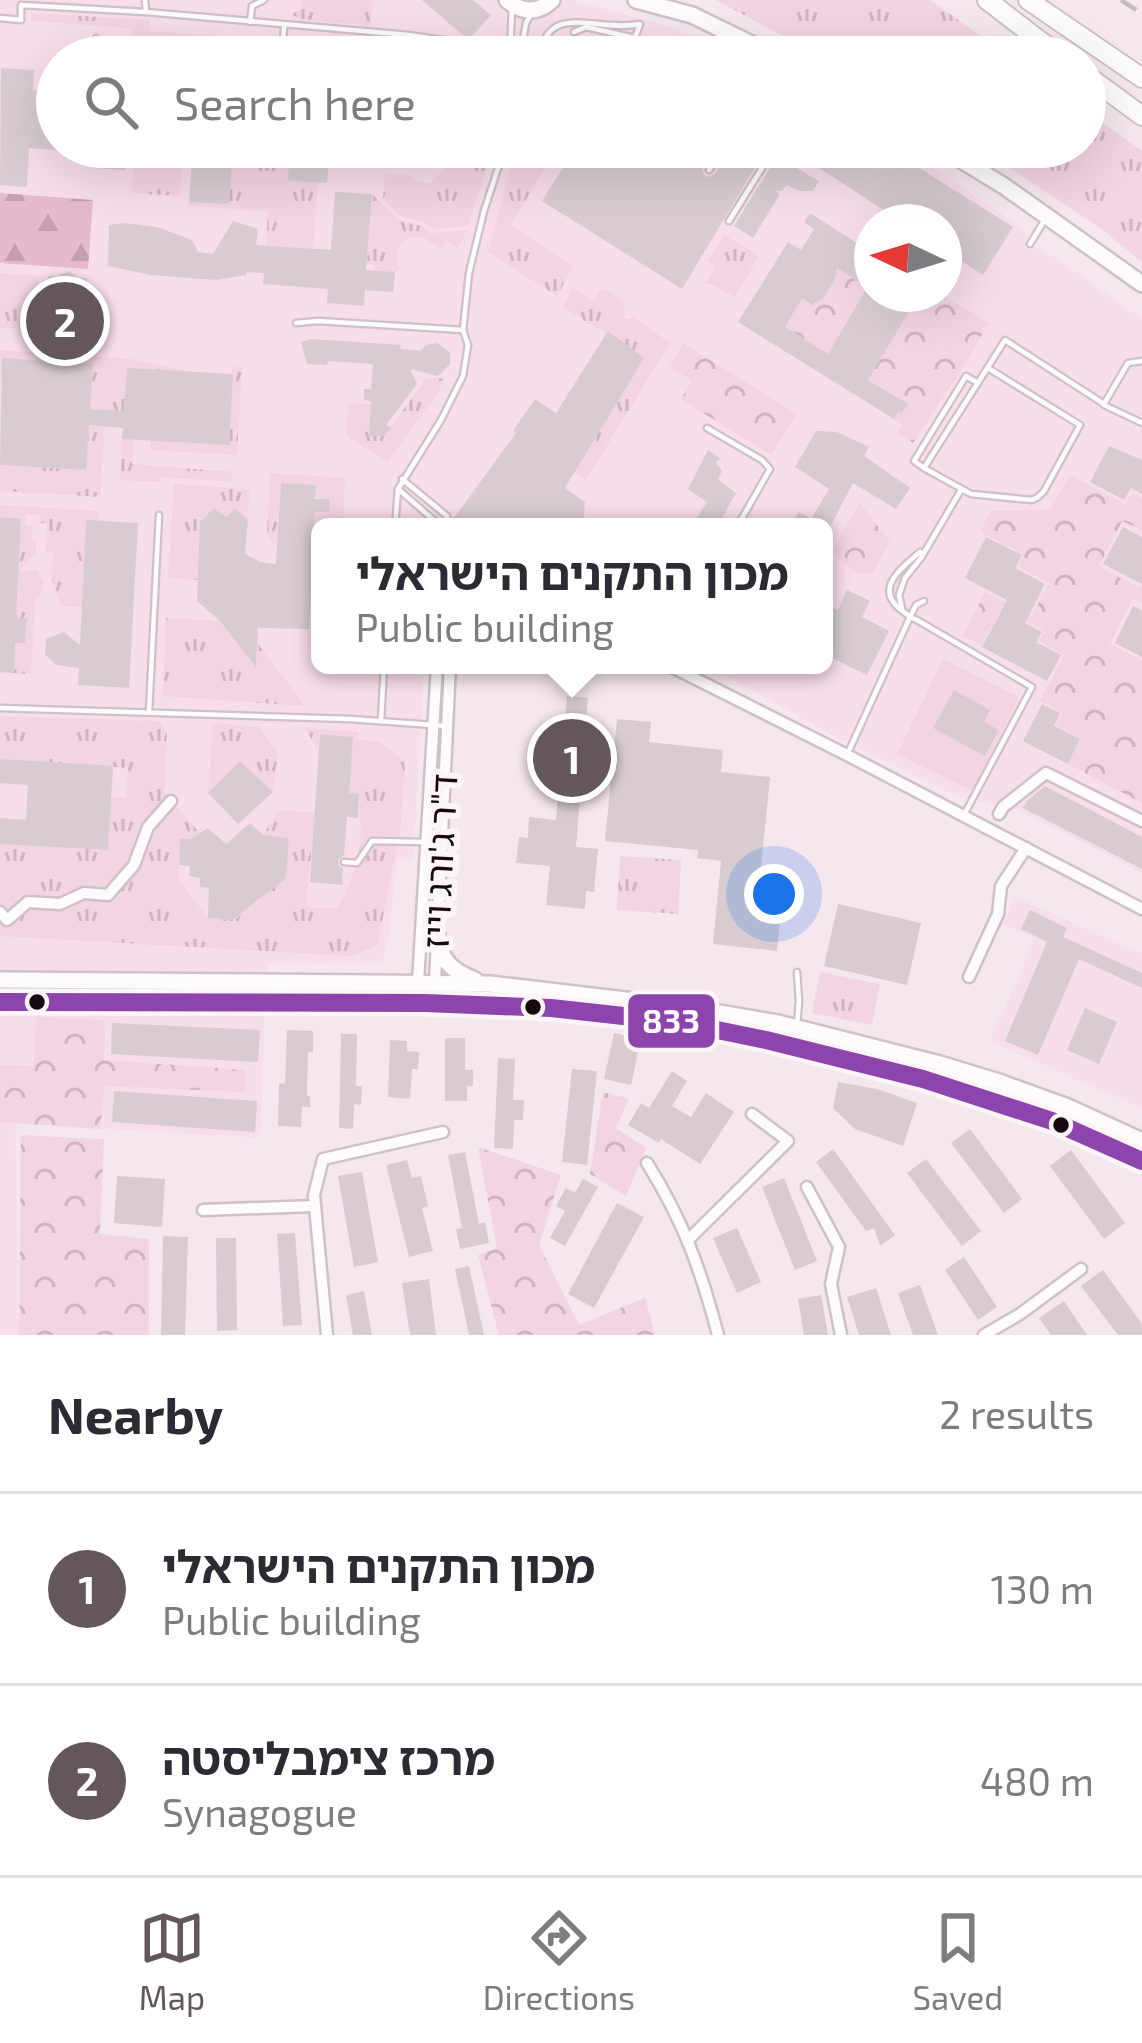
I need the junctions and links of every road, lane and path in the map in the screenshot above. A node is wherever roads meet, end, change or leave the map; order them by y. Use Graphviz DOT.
graph roads {
  1 [pos="146,0"];
  2 [pos="265,0"];
  3 [pos="636,0"];
  4 [pos="987,0"];
  5 [pos="1028,0"];
  6 [pos="508,1"];
  7 [pos="548,3"];
  8 [pos="146,12"];
  9 [pos="0,18"];
  10 [pos="250,22"];
  11 [pos="284,25"];
  12 [pos="574,32"];
  13 [pos="283,36"];
  14 [pos="416,36"];
  15 [pos="511,36"];
  16 [pos="522,36"];
  17 [pos="543,36"];
  18 [pos="626,36"];
  19 [pos="636,36"];
  20 [pos="735,36"];
  21 [pos="1034,36"];
  22 [pos="1081,36"];
  23 [pos="1106,53"];
  24 [pos="1142,77"];
  25 [pos="1106,89"];
  26 [pos="1142,116"];
  27 [pos="762,168"];
  28 [pos="974,168"];
  29 [pos="500,169"];
  30 [pos="1046,216"];
  31 [pos="729,221"];
  32 [pos="1030,244"];
  33 [pos="1142,284"];
  34 [pos="296,323"];
  35 [pos="463,330"];
  36 [pos="1142,361"];
  37 [pos="988,368"];
  38 [pos="978,383"];
  39 [pos="1104,404"];
  40 [pos="1142,423"];
  41 [pos="706,428"];
  42 [pos="924,468"];
  43 [pos="403,479"];
  44 [pos="398,488"];
  45 [pos="961,490"];
  46 [pos="159,515"];
  47 [pos="396,518"];
  48 [pos="432,518"];
  49 [pos="447,518"];
  50 [pos="742,518"];
  51 [pos="923,601"];
  52 [pos="910,617"];
  53 [pos="384,674"];
  54 [pos="446,674"];
  55 [pos="686,674"];
  56 [pos="0,708"];
  57 [pos="149,712"];
  58 [pos="381,721"];
  59 [pos="440,725"];
  60 [pos="848,754"];
  61 [pos="171,801"];
  62 [pos="999,814"];
  63 [pos="964,815"];
  64 [pos="1142,821"];
  65 [pos="426,843"];
  66 [pos="1026,848"];
  67 [pos="344,862"];
  68 [pos="1142,909"];
  69 [pos="0,912"];
  70 [pos="436,934"];
  71 [pos="796,972"];
  72 [pos="969,977"];
  73 [pos="0,980"];
  74 [pos="426,982"];
  75 [pos="490,984"];
  76 [pos="0,1002"];
  77 [pos="425,1003"];
  78 [pos="797,1028"];
  79 [pos="752,1114"];
  80 [pos="443,1132"];
  81 [pos="1142,1141"];
  82 [pos="1142,1161"];
  83 [pos="647,1162"];
  84 [pos="807,1186"];
  85 [pos="315,1206"];
  86 [pos="203,1210"];
  87 [pos="688,1239"];
  88 [pos="1081,1269"];
  89 [pos="327,1335"];
  90 [pos="718,1335"];
  91 [pos="841,1335"];
  92 [pos="984,1335"];
  1 -- 8 [label="lane"];
  2 -- 10 [label="lane"];
  3 -- 20 [label="main road"];
  4 -- 21 [label="highway"];
  5 -- 22 [label="highway"];
  6 -- 7 [label="main road"];
  6 -- 15 [label="lane"];
  7 -- 16 [label="lane"];
  8 -- 9 [label="lane"];
  8 -- 10 [label="lane"];
  10 -- 11 [label="lane"];
  11 -- 13 [label="lane"];
  11 -- 14 [label="lane"];
  12 -- 18 [label="lane"];
  17 -- 19 [label="lane"];
  23 -- 24 [label="highway"];
  25 -- 26 [label="highway"];
  27 -- 31 [label="lane"];
  28 -- 30 [label="main road"];
  29 -- 35 [label="lane"];
  30 -- 32 [label="lane"];
  30 -- 33 [label="main road"];
  34 -- 35 [label="lane"];
  35 -- 43 [label="lane"];
  36 -- 39 [label="lane"];
  37 -- 38 [label="lane"];
  37 -- 39 [label="lane"];
  37 -- 45 [label="lane"];
  38 -- 42 [label="lane"];
  38 -- 42 [label="lane"];
  39 -- 40 [label="lane"];
  41 -- 50 [label="lane"];
  42 -- 45 [label="lane"];
  43 -- 44 [label="lane"];
  43 -- 49 [label="lane"];
  44 -- 47 [label="lane"];
  44 -- 48 [label="lane"];
  45 -- 52 [label="lane"];
  46 -- 57 [label="lane"];
  51 -- 52 [label="lane"];
  52 -- 60 [label="lane"];
  52 -- 63 [label="lane"];
  53 -- 58 [label="lane"];
  54 -- 59 [label="street, ד\"ר ג'ורג וייז"];
  55 -- 60 [label="street"];
  56 -- 57 [label="lane"];
  57 -- 58 [label="lane"];
  58 -- 59 [label="lane"];
  59 -- 65 [label="street, ד\"ר ג'ורג וייז"];
  59 -- 70 [label="street, ד\"ר ג'ורג וייז"];
  60 -- 63 [label="street"];
  61 -- 69 [label="street"];
  62 -- 64 [label="street"];
  63 -- 66 [label="street"];
  65 -- 67 [label="lane"];
  65 -- 74 [label="street, ד\"ר ג'ורג וייז"];
  66 -- 68 [label="street"];
  66 -- 72 [label="street"];
  70 -- 74 [label="street, ד\"ר ג'ורג וייז"];
  70 -- 75 [label="main road"];
  71 -- 78 [label="lane"];
  73 -- 74 [label="main road"];
  74 -- 75 [label="main road"];
  74 -- 77 [label="street, ד\"ר ג'ורג וייז"];
  75 -- 78 [label="main road"];
  76 -- 77 [label="main road"];
  77 -- 82 [label="main road"];
  78 -- 81 [label="main road"];
  79 -- 87 [label="street"];
  80 -- 85 [label="street"];
  83 -- 87 [label="street"];
  84 -- 91 [label="street"];
  85 -- 86 [label="street"];
  85 -- 89 [label="street"];
  87 -- 90 [label="street"];
  88 -- 92 [label="street"];
}
